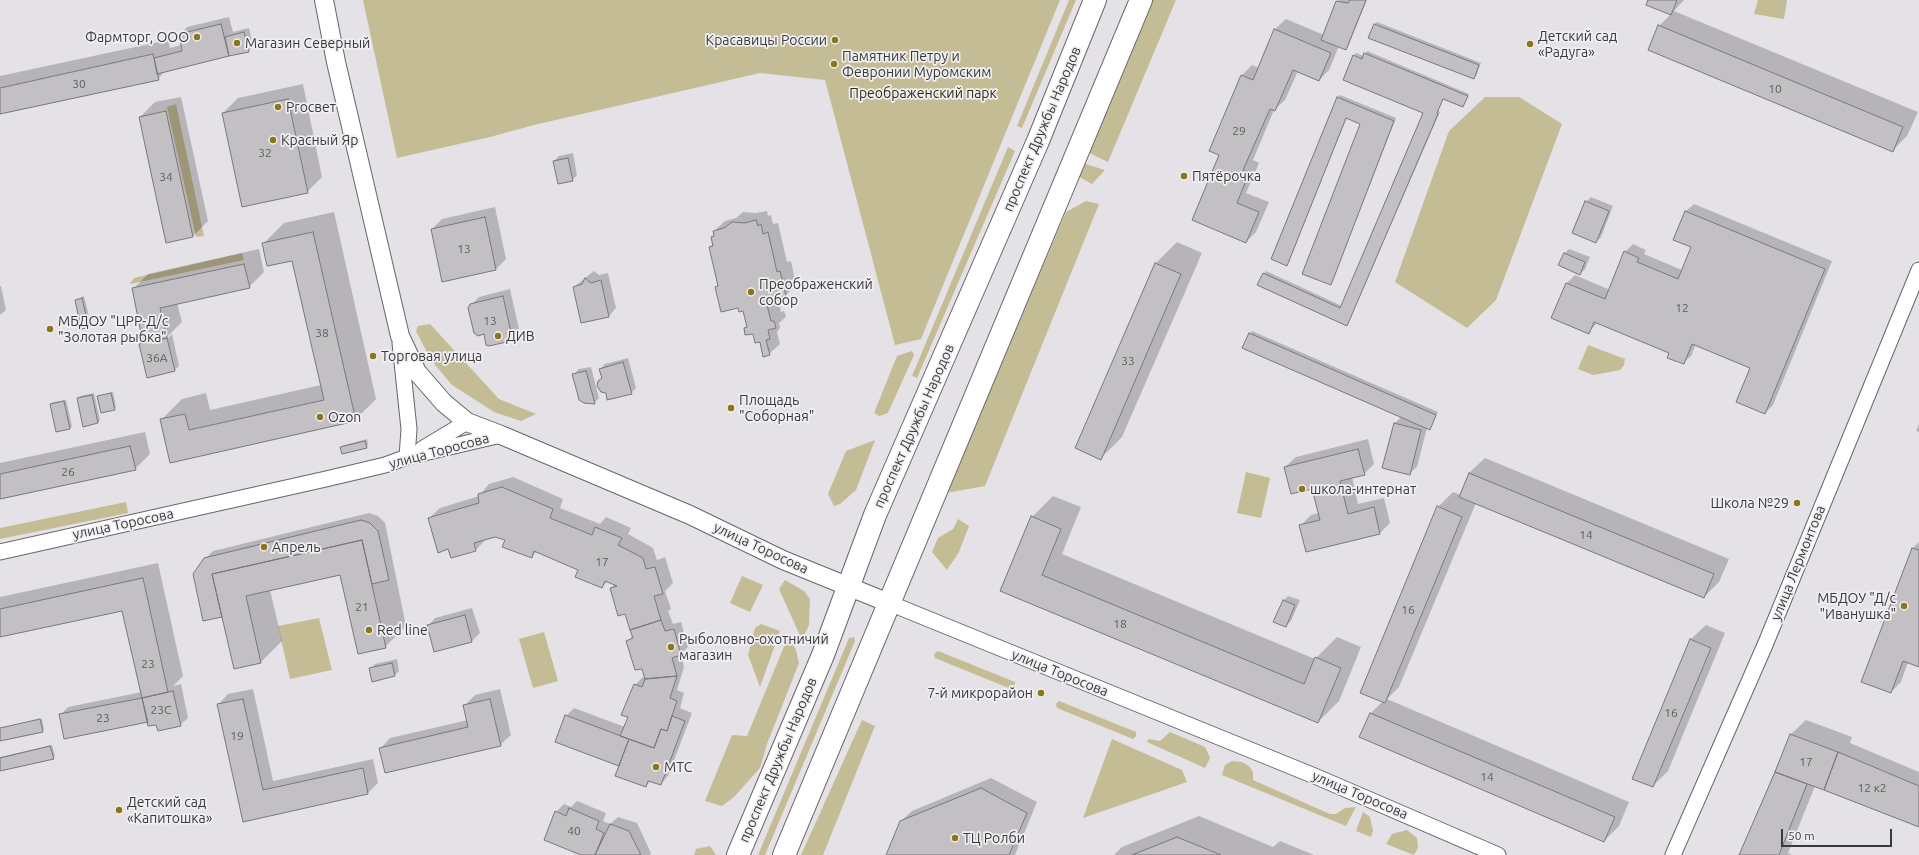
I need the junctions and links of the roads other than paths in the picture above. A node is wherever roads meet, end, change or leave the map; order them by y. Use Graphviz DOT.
graph roads {
  1 [pos="324,0"];
  2 [pos="1095,0"];
  3 [pos="1141,0"];
  4 [pos="1919,270"];
  5 [pos="400,336"];
  6 [pos="467,422"];
  7 [pos="501,435"];
  8 [pos="453,446"];
  9 [pos="407,457"];
  10 [pos="0,552"];
  11 [pos="847,587"];
  12 [pos="889,603"];
  13 [pos="738,855"];
  14 [pos="784,855"];
  15 [pos="1498,855"];
  16 [pos="1673,855"];
  1 -- 5 [label="street"];
  2 -- 11 [label="main road, проспект Дружбы Народов"];
  3 -- 12 [label="main road"];
  4 -- 16 [label="street, улица Лермонтова"];
  5 -- 6 [label="street"];
  5 -- 9 [label="street"];
  6 -- 7 [label="street"];
  6 -- 8 [label="street"];
  6 -- 9 [label="street"];
  7 -- 8 [label="street, улица Торосова"];
  7 -- 11 [label="street, улица Торосова"];
  8 -- 9 [label="street, улица Торосова"];
  9 -- 10 [label="street, улица Торосова"];
  11 -- 12 [label="street, улица Торосова"];
  11 -- 13 [label="main road, проспект Дружбы Народов"];
  12 -- 14 [label="main road"];
  12 -- 15 [label="street, улица Торосова"];
}
